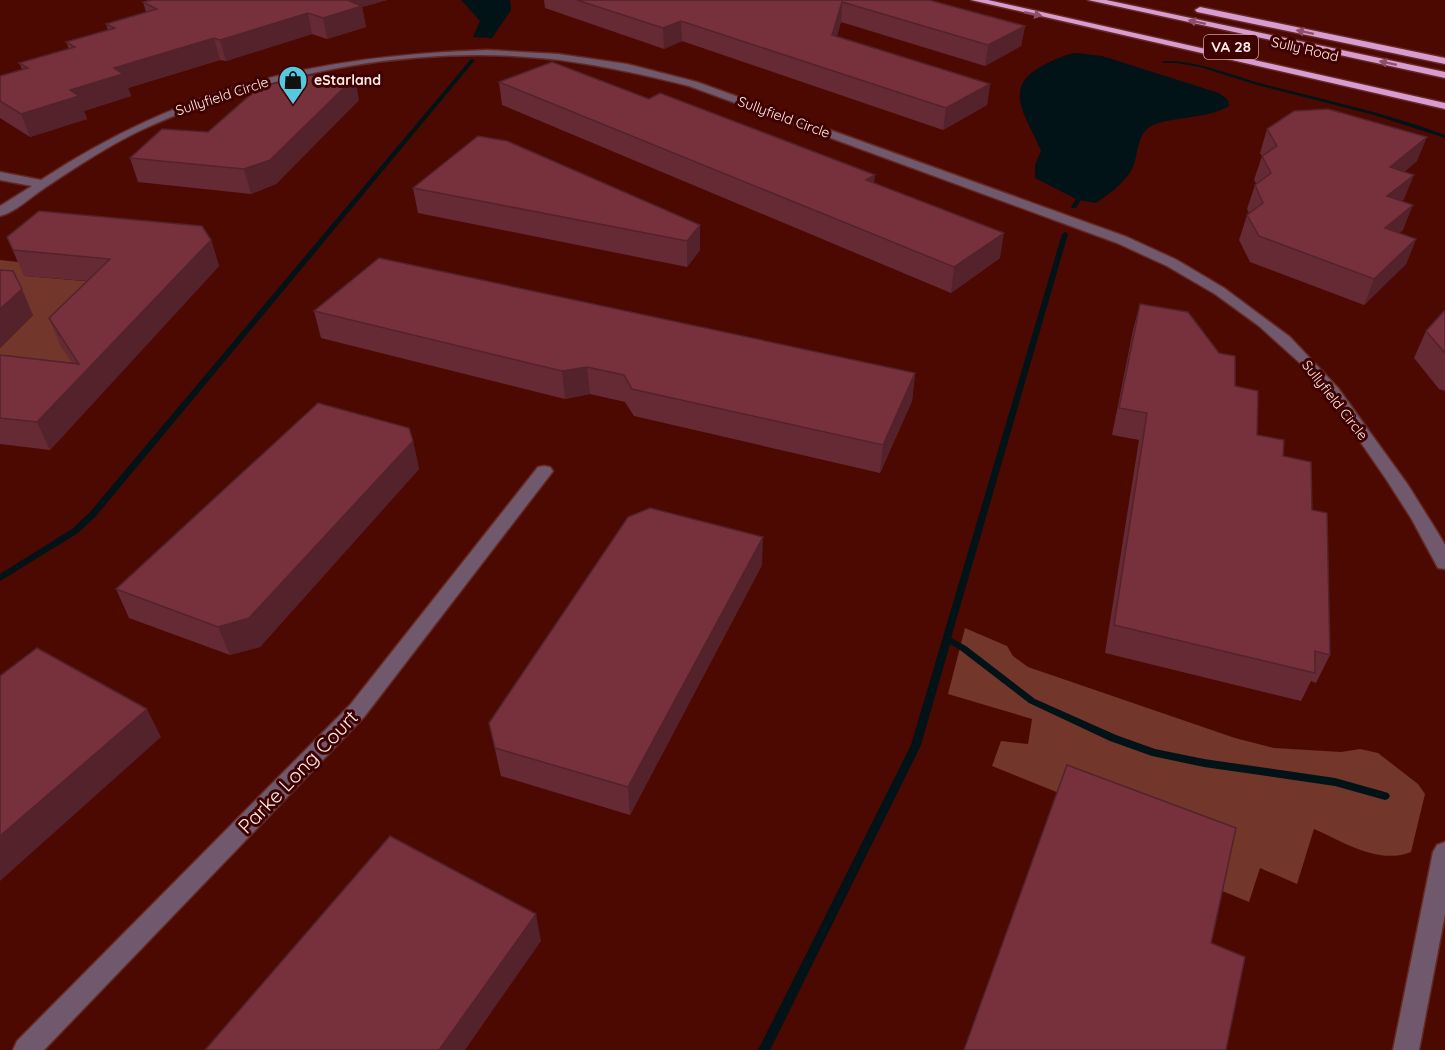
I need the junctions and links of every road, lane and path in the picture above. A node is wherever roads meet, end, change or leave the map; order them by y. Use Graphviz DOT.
graph roads {
  1 [pos="976,0"];
  2 [pos="1018,0"];
  3 [pos="1093,0"];
  4 [pos="1185,7"];
  5 [pos="1445,59"];
  6 [pos="1268,66"];
  7 [pos="1445,75"];
  8 [pos="1445,94"];
  9 [pos="1445,106"];
  10 [pos="1445,116"];
  11 [pos="0,176"];
  12 [pos="44,184"];
  13 [pos="0,212"];
  14 [pos="544,471"];
  15 [pos="1445,563"];
  16 [pos="1445,852"];
  17 [pos="27,1050"];
  18 [pos="1406,1050"];
  1 -- 6 [label="highway, one-way"];
  2 -- 8 [label="highway, Sully Road / VA 28"];
  7 -- 3 [label="highway, Sully Road / VA 28, one-way"];
  5 -- 4 [label="highway, one-way"];
  6 -- 9 [label="highway"];
  6 -- 10 [label="highway"];
  11 -- 12 [label="street"];
  12 -- 13 [label="street, Sullyfield Circle"];
  12 -- 15 [label="street, Sullyfield Circle"];
  14 -- 17 [label="street, Parke Long Court"];
  16 -- 18 [label="street"];
}
